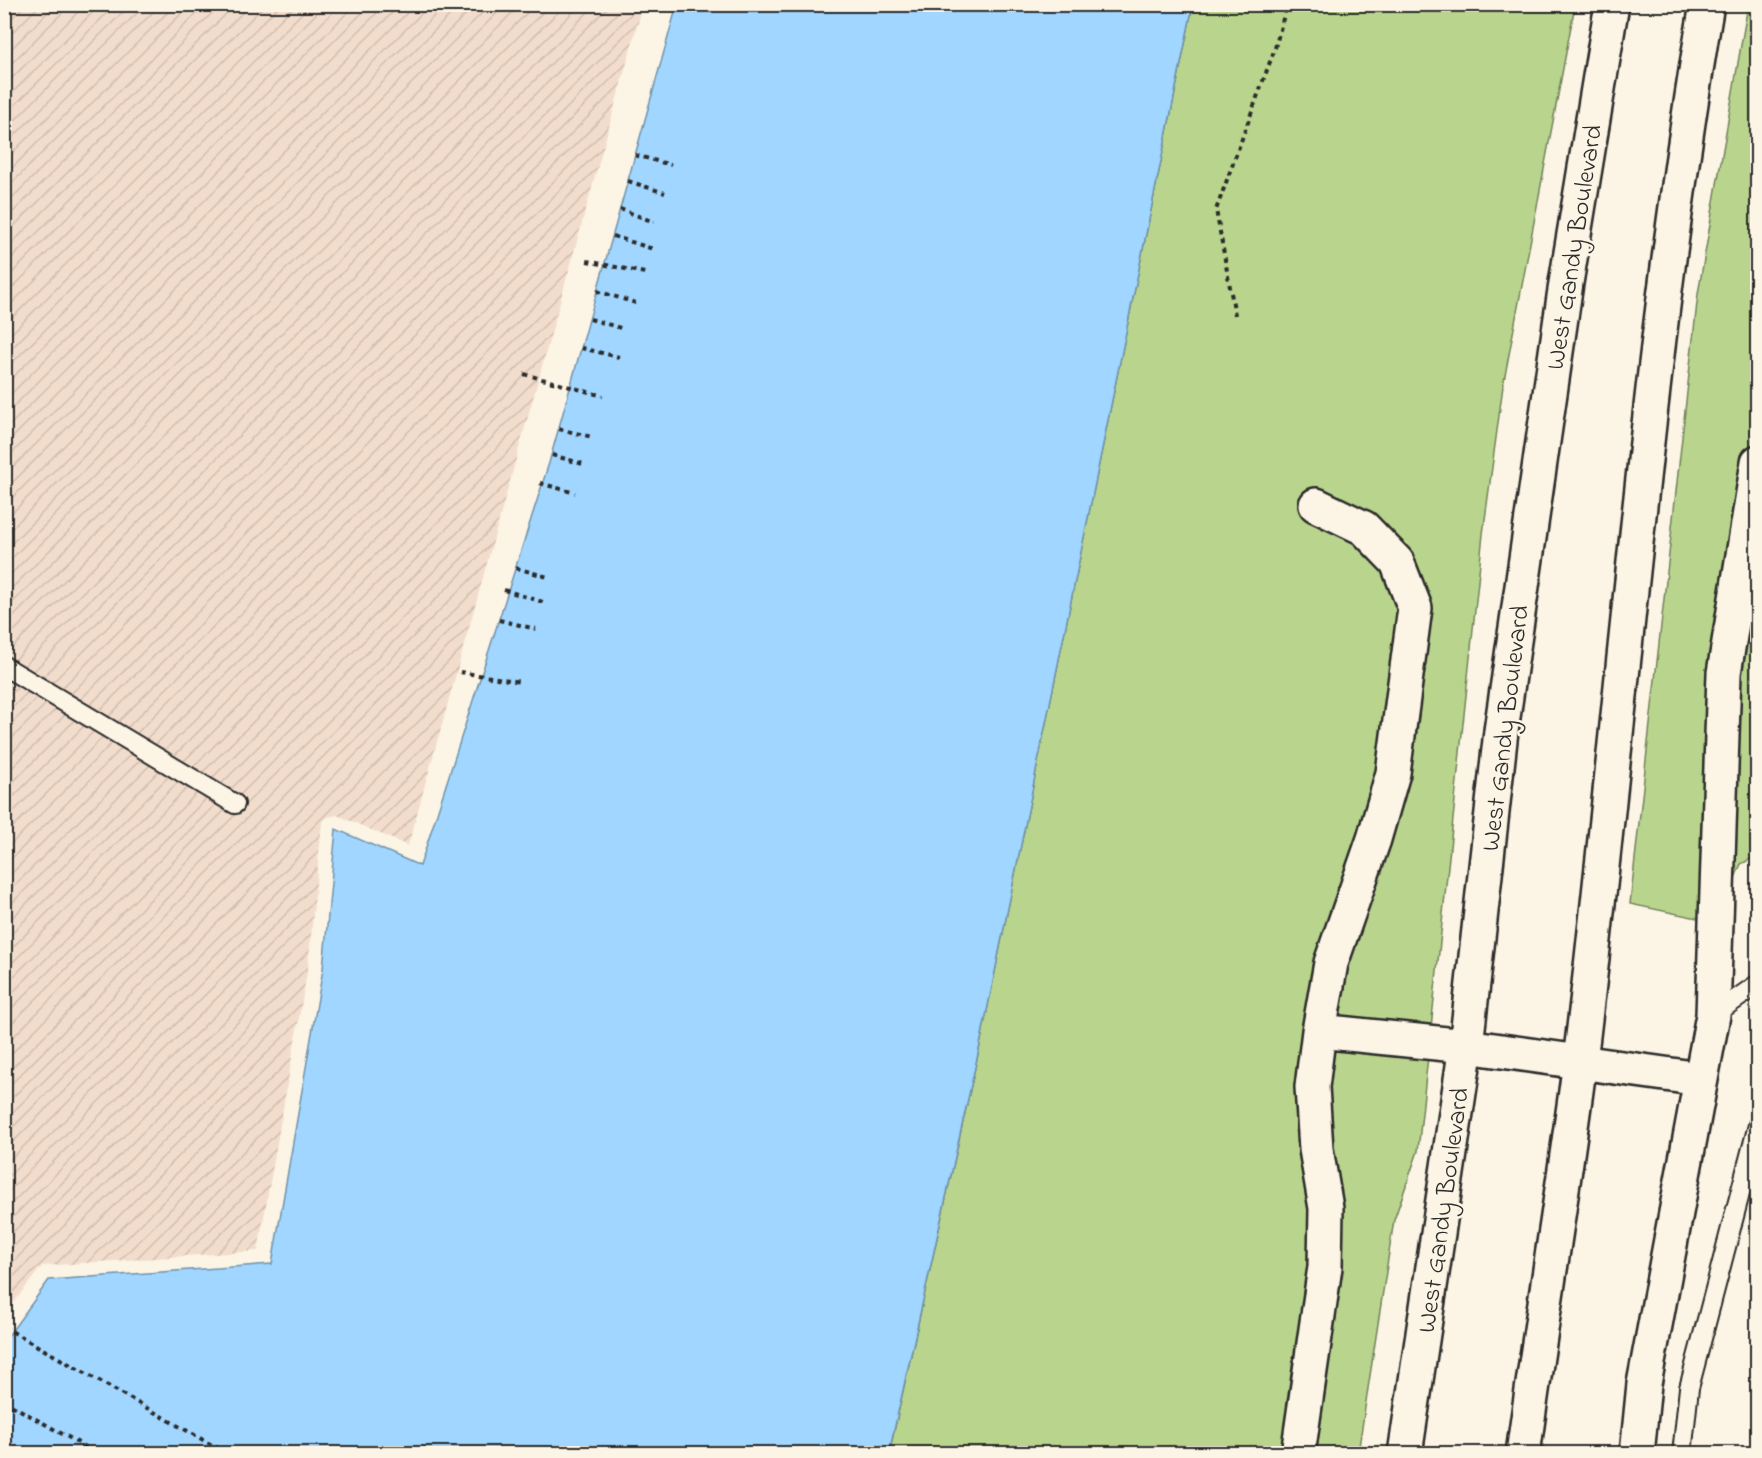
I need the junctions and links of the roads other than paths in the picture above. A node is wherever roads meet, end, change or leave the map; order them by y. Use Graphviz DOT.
graph roads {
  1 [pos="1612,4"];
  2 [pos="1707,4"];
  3 [pos="1758,462"];
  4 [pos="1316,505"];
  5 [pos="4,666"];
  6 [pos="235,804"];
  7 [pos="1758,984"];
  8 [pos="1713,1015"];
  9 [pos="1319,1031"];
  10 [pos="1466,1046"];
  11 [pos="1580,1062"];
  12 [pos="1700,1079"];
  13 [pos="1758,1125"];
  14 [pos="1298,1454"];
  15 [pos="1405,1454"];
  16 [pos="1522,1454"];
  17 [pos="1637,1454"];
  18 [pos="1682,1454"];
  1 -- 10 [label="main road, West Gandy Boulevard"];
  2 -- 11 [label="main road"];
  3 -- 8 [label="main road"];
  4 -- 9 [label="main road"];
  5 -- 6 [label="lane"];
  7 -- 8 [label="lane"];
  8 -- 12 [label="main road"];
  9 -- 10 [label="main road"];
  9 -- 14 [label="main road"];
  10 -- 11 [label="main road"];
  10 -- 15 [label="main road, West Gandy Boulevard"];
  11 -- 12 [label="main road"];
  11 -- 16 [label="main road"];
  12 -- 17 [label="main road"];
  13 -- 18 [label="lane"];
}
